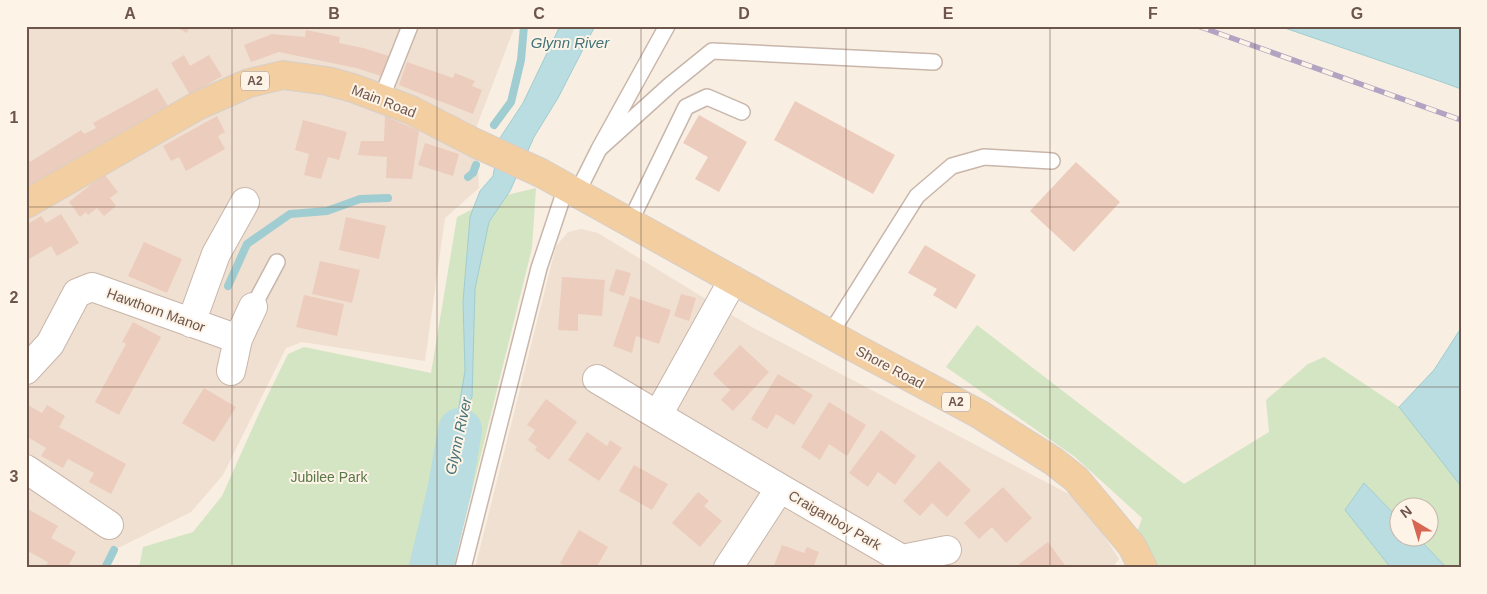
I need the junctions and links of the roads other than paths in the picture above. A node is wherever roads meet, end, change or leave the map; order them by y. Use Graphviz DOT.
graph roads {
  1 [pos="410,26"];
  2 [pos="667,26"];
  3 [pos="934,62"];
  4 [pos="381,99"];
  5 [pos="742,112"];
  6 [pos="599,149"];
  7 [pos="1052,161"];
  8 [pos="572,190"];
  9 [pos="245,202"];
  10 [pos="26,204"];
  11 [pos="630,222"];
  12 [pos="277,262"];
  13 [pos="733,280"];
  14 [pos="252,307"];
  15 [pos="191,323"];
  16 [pos="830,334"];
  17 [pos="238,339"];
  18 [pos="26,370"];
  19 [pos="231,371"];
  20 [pos="597,379"];
  21 [pos="658,415"];
  22 [pos="26,469"];
  23 [pos="780,488"];
  24 [pos="109,525"];
  25 [pos="947,550"];
  26 [pos="903,563"];
  27 [pos="463,568"];
  28 [pos="728,568"];
  29 [pos="1142,568"];
  1 -- 4 [label="lane"];
  2 -- 6 [label="lane"];
  3 -- 6 [label="lane"];
  4 -- 8 [label="main road, Main Road / A2"];
  4 -- 10 [label="main road, Main Road / A2"];
  5 -- 11 [label="lane"];
  6 -- 8 [label="lane"];
  7 -- 16 [label="lane"];
  8 -- 11 [label="main road, Main Road / A2"];
  8 -- 27 [label="lane"];
  9 -- 15 [label="street"];
  11 -- 13 [label="main road, Main Road / A2"];
  12 -- 14 [label="lane"];
  13 -- 16 [label="main road, Shore Road / A2"];
  13 -- 21 [label="street"];
  14 -- 17 [label="street"];
  15 -- 17 [label="street, Hawthorn Manor"];
  15 -- 18 [label="street, Hawthorn Manor"];
  16 -- 29 [label="main road, Shore Road / A2"];
  17 -- 19 [label="street"];
  20 -- 21 [label="street, Craiganboy Park"];
  21 -- 23 [label="street, Craiganboy Park"];
  22 -- 24 [label="street"];
  23 -- 26 [label="street, Craiganboy Park"];
  23 -- 28 [label="street, Craiganboy Park"];
  25 -- 26 [label="street, Craiganboy Park"];
}
